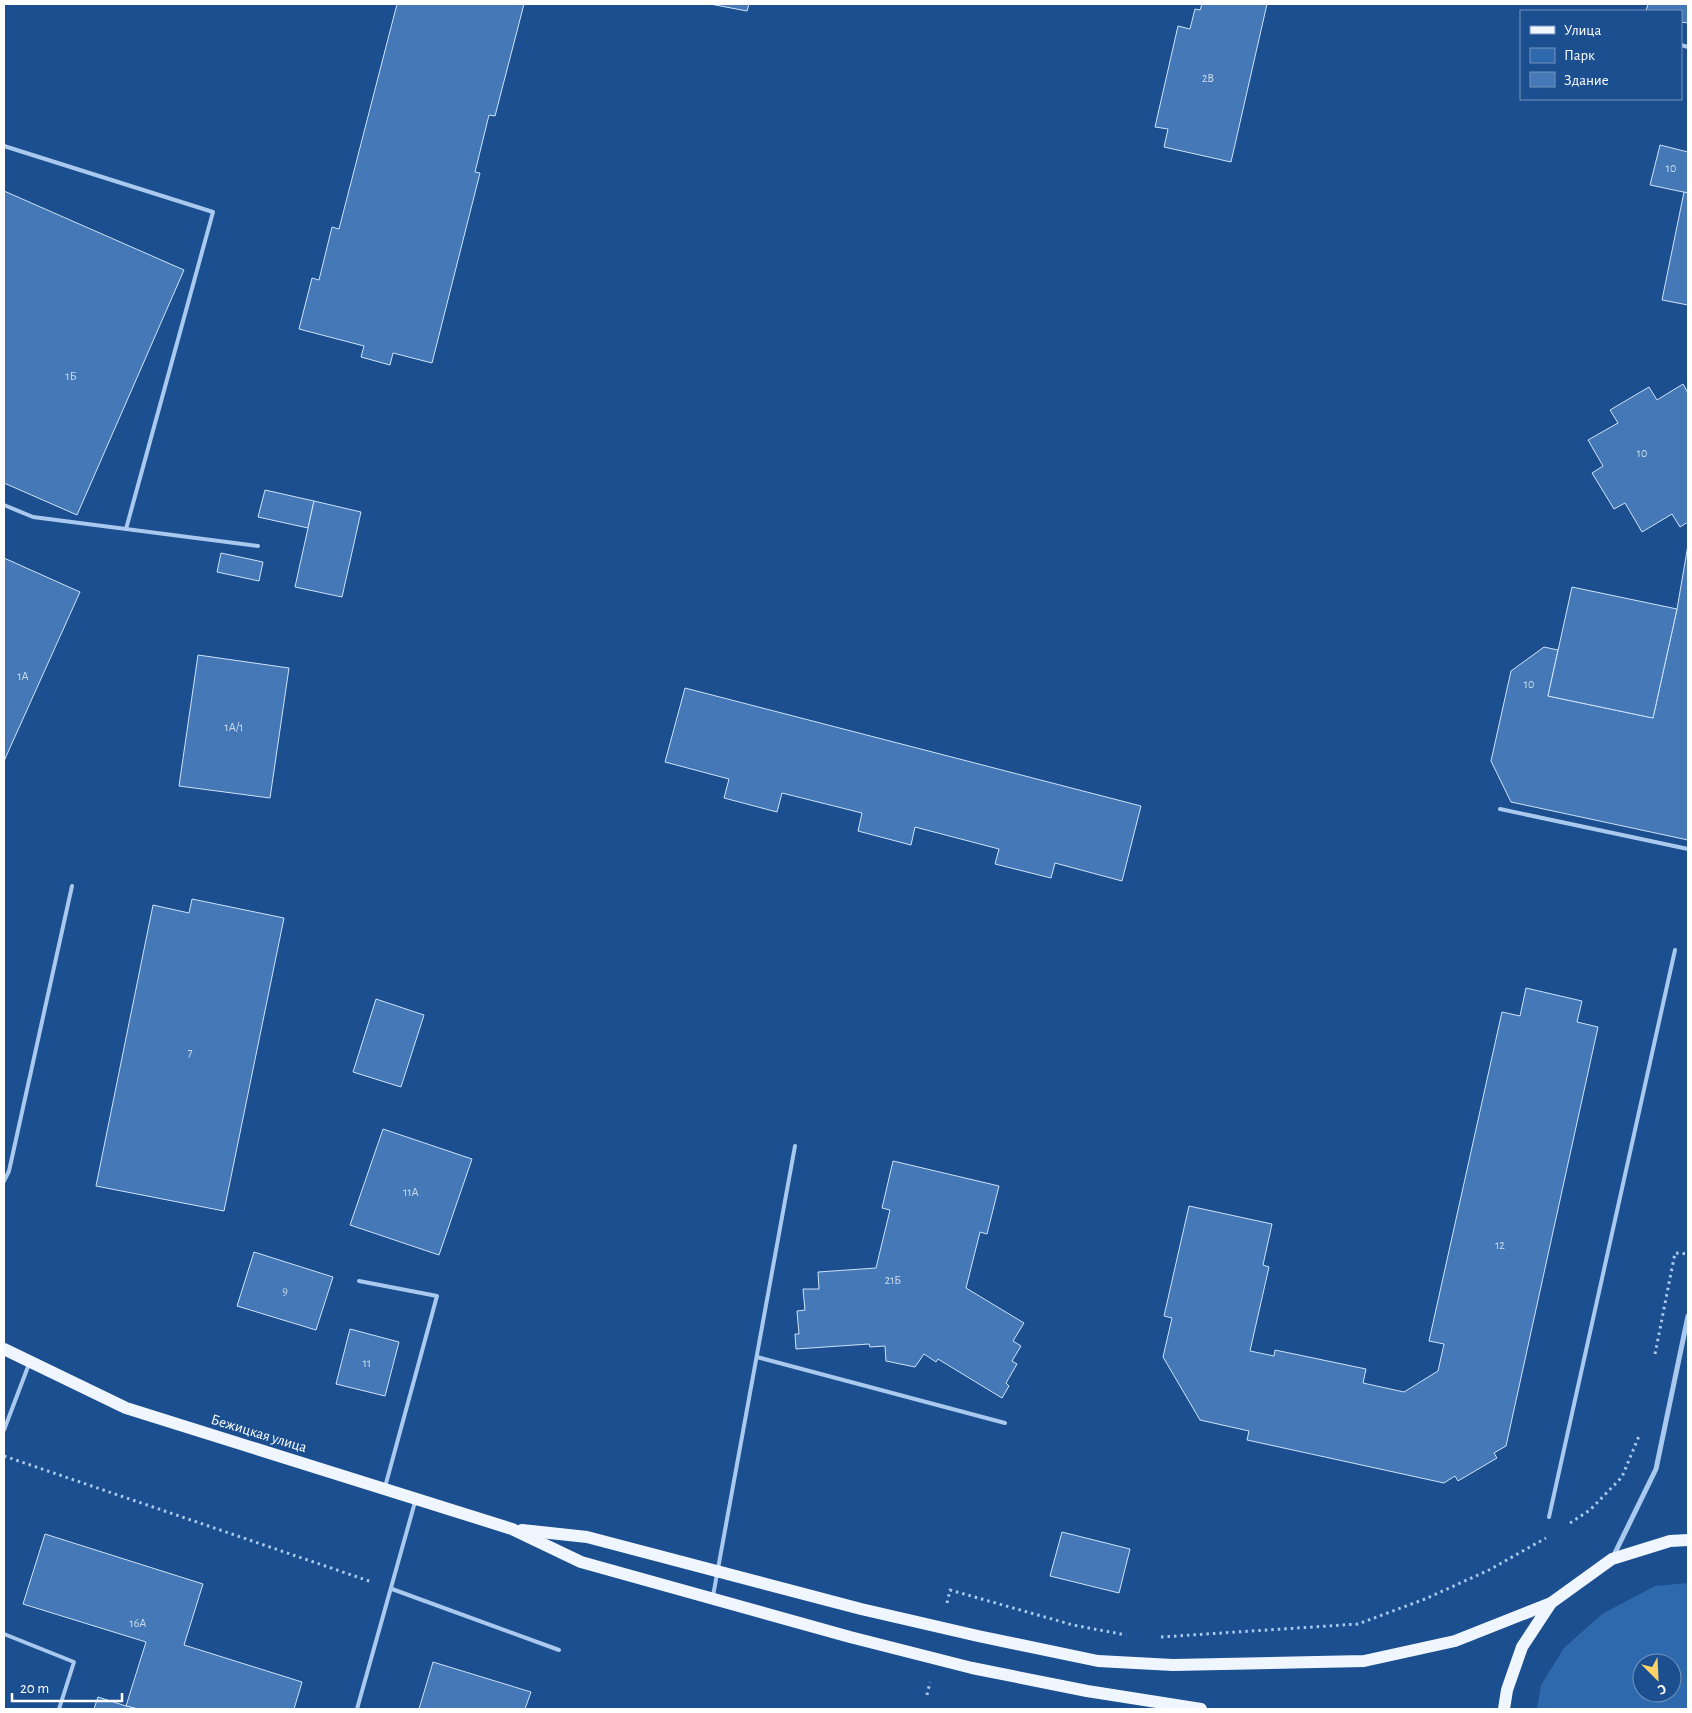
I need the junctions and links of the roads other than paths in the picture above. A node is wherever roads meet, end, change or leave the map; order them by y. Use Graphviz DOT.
graph roads {
  1 [pos="4,146"];
  2 [pos="4,505"];
  3 [pos="126,529"];
  4 [pos="258,546"];
  5 [pos="1500,809"];
  6 [pos="1688,850"];
  7 [pos="72,886"];
  8 [pos="1675,950"];
  9 [pos="796,1146"];
  10 [pos="4,1181"];
  11 [pos="358,1281"];
  12 [pos="1688,1316"];
  13 [pos="4,1348"];
  14 [pos="757,1357"];
  15 [pos="30,1362"];
  16 [pos="1006,1423"];
  17 [pos="4,1430"];
  18 [pos="385,1489"];
  19 [pos="416,1499"];
  20 [pos="1549,1517"];
  21 [pos="512,1529"];
  22 [pos="1688,1540"];
  23 [pos="1612,1559"];
  24 [pos="718,1571"];
  25 [pos="392,1589"];
  26 [pos="712,1598"];
  27 [pos="1551,1603"];
  28 [pos="4,1634"];
  29 [pos="559,1650"];
  30 [pos="59,1709"];
  31 [pos="357,1709"];
  32 [pos="1201,1709"];
  33 [pos="1504,1709"];
  1 -- 3 [label="lane"];
  2 -- 3 [label="lane"];
  3 -- 4 [label="lane"];
  5 -- 6 [label="lane"];
  7 -- 10 [label="lane"];
  8 -- 20 [label="lane"];
  9 -- 14 [label="lane"];
  11 -- 18 [label="lane"];
  12 -- 23 [label="street"];
  13 -- 15 [label="main road, Бежицкая улица"];
  14 -- 16 [label="lane"];
  14 -- 24 [label="lane"];
  15 -- 17 [label="lane"];
  15 -- 18 [label="main road, Бежицкая улица"];
  18 -- 19 [label="main road, Бежицкая улица"];
  19 -- 21 [label="main road, Бежицкая улица"];
  19 -- 25 [label="lane"];
  21 -- 24 [label="main road"];
  21 -- 26 [label="main road"];
  22 -- 23 [label="main road"];
  23 -- 27 [label="main road"];
  24 -- 26 [label="lane"];
  24 -- 27 [label="main road"];
  25 -- 29 [label="lane"];
  25 -- 31 [label="lane"];
  26 -- 32 [label="main road"];
  27 -- 33 [label="main road"];
  28 -- 30 [label="lane"];
}
